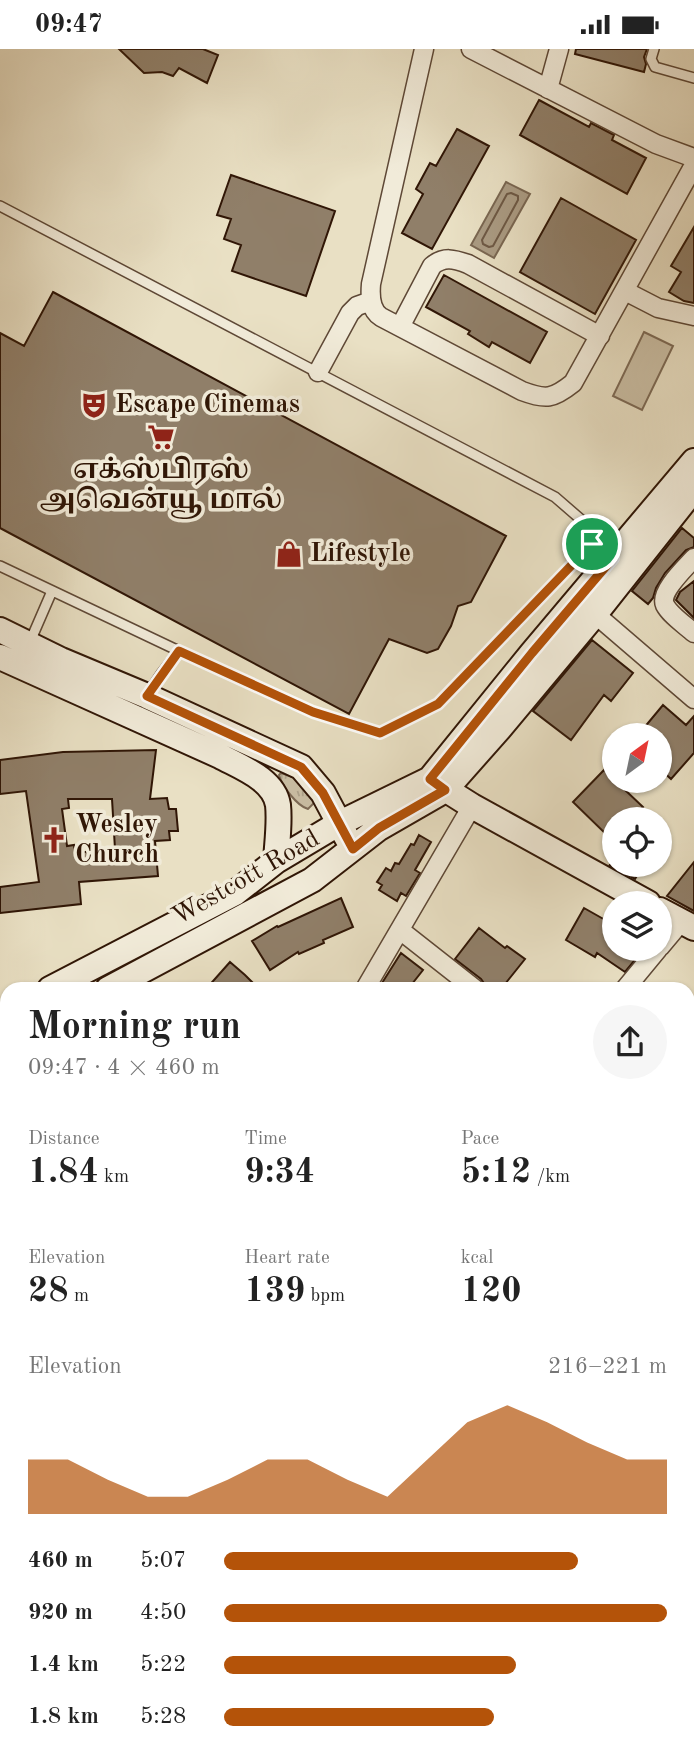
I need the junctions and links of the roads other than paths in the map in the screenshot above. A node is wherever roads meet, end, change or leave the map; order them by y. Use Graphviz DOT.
graph roads {
  1 [pos="424,49"];
  2 [pos="471,49"];
  3 [pos="559,49"];
  4 [pos="654,49"];
  5 [pos="694,78"];
  6 [pos="548,89"];
  7 [pos="694,158"];
  8 [pos="694,165"];
  9 [pos="0,206"];
  10 [pos="625,291"];
  11 [pos="371,300"];
  12 [pos="694,316"];
  13 [pos="400,327"];
  14 [pos="600,336"];
  15 [pos="318,372"];
  16 [pos="694,461"];
  17 [pos="694,489"];
  18 [pos="592,544"];
  19 [pos="613,558"];
  20 [pos="694,558"];
  21 [pos="0,566"];
  22 [pos="52,591"];
  23 [pos="595,614"];
  24 [pos="0,630"];
  25 [pos="694,633"];
  26 [pos="29,644"];
  27 [pos="179,651"];
  28 [pos="0,657"];
  29 [pos="147,696"];
  30 [pos="694,699"];
  31 [pos="438,785"];
  32 [pos="472,806"];
  33 [pos="338,824"];
  34 [pos="353,849"];
  35 [pos="276,861"];
  36 [pos="626,891"];
  37 [pos="400,930"];
  38 [pos="648,961"];
  39 [pos="63,982"];
  40 [pos="121,982"];
  41 [pos="369,982"];
  42 [pos="466,982"];
  43 [pos="631,982"];
  1 -- 11 [label="street"];
  2 -- 6 [label="street"];
  3 -- 6 [label="street"];
  4 -- 5 [label="lane"];
  6 -- 7 [label="street"];
  8 -- 10 [label="street"];
  9 -- 15 [label="lane"];
  10 -- 12 [label="street"];
  10 -- 14 [label="street"];
  11 -- 13 [label="street"];
  11 -- 15 [label="street"];
  13 -- 14 [label="street"];
  13 -- 14 [label="street"];
  15 -- 18 [label="lane"];
  16 -- 19 [label="main road"];
  17 -- 23 [label="main road"];
  18 -- 19 [label="lane"];
  18 -- 27 [label="lane"];
  19 -- 31 [label="main road"];
  20 -- 25 [label="street"];
  21 -- 22 [label="lane"];
  22 -- 26 [label="lane"];
  22 -- 27 [label="lane"];
  23 -- 30 [label="street"];
  23 -- 31 [label="main road"];
  24 -- 26 [label="main road"];
  26 -- 29 [label="main road"];
  27 -- 29 [label="lane"];
  28 -- 35 [label="main road"];
  29 -- 33 [label="main road"];
  31 -- 32 [label="main road"];
  31 -- 33 [label="main road, Westcott Road"];
  31 -- 34 [label="main road, Westcott Road"];
  32 -- 36 [label="main road"];
  32 -- 37 [label="street"];
  33 -- 34 [label="main road"];
  33 -- 35 [label="main road, Westcott Road"];
  34 -- 40 [label="main road, Westcott Road"];
  35 -- 39 [label="main road, Westcott Road"];
  37 -- 41 [label="street"];
  37 -- 42 [label="street"];
  38 -- 43 [label="street"];
}
